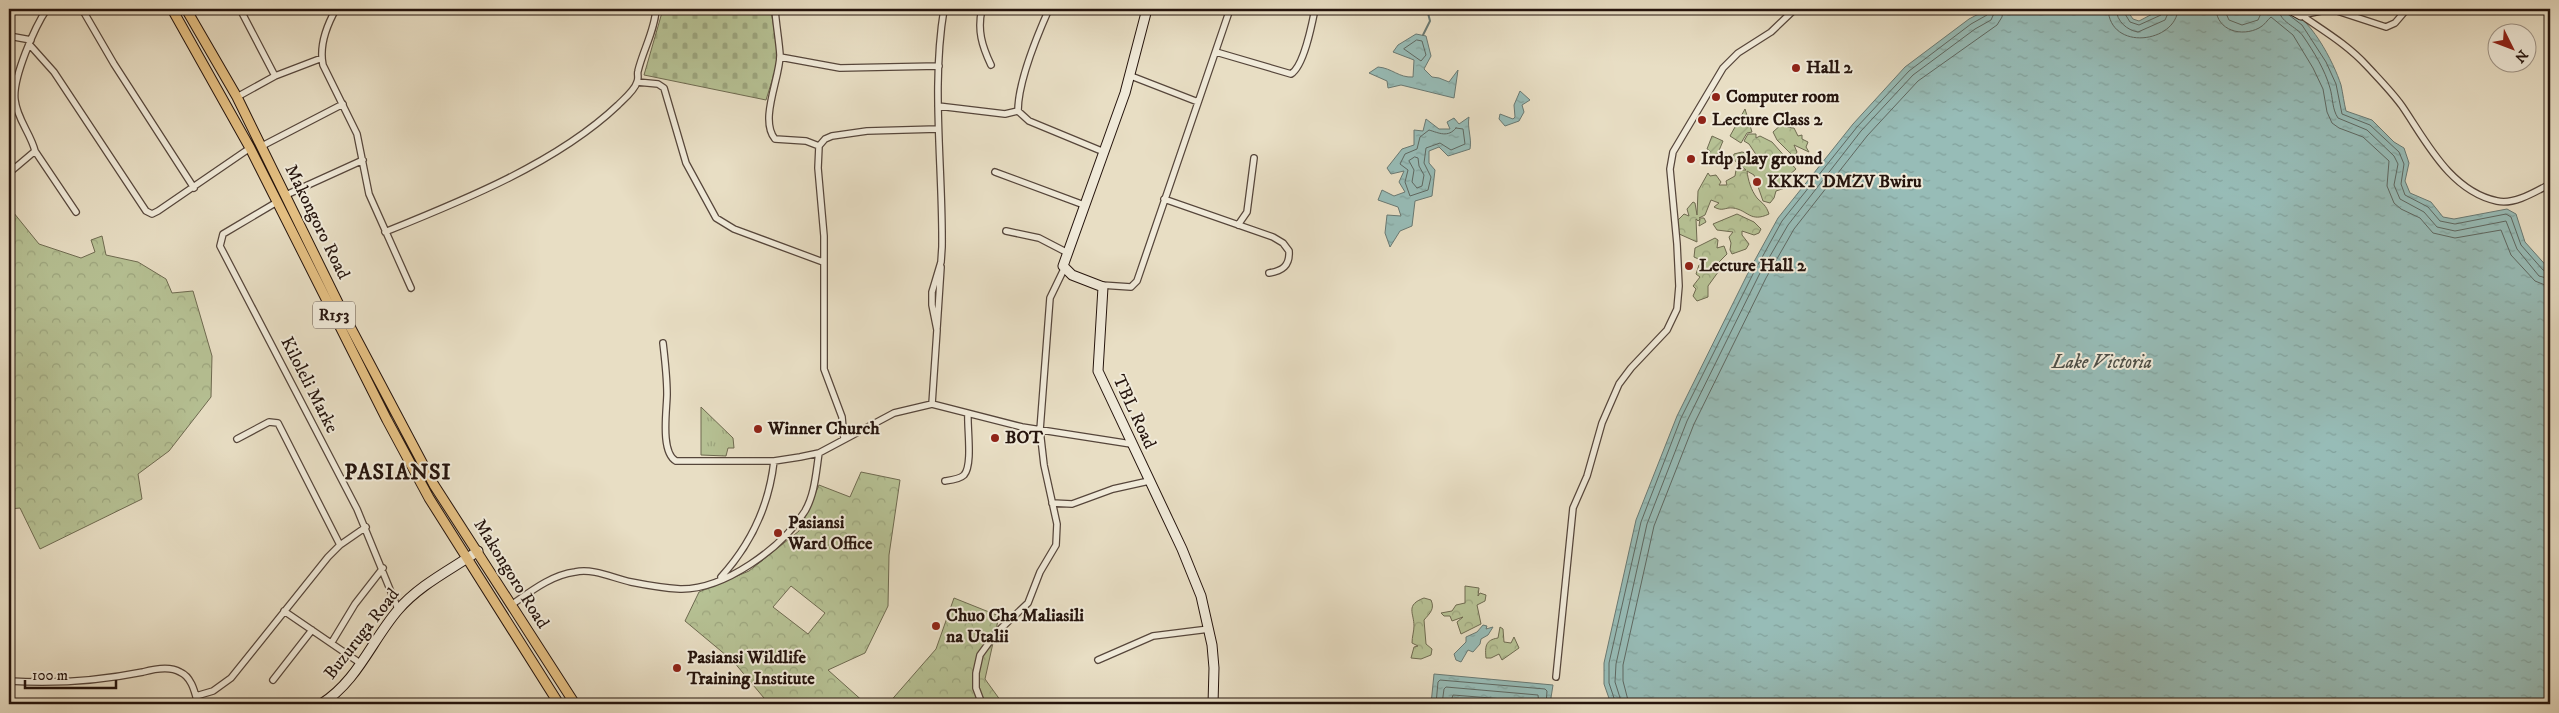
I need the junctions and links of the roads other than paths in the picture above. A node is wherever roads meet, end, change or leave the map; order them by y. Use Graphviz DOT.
graph roads {
  1 [pos="47,9"];
  2 [pos="82,9"];
  3 [pos="172,9"];
  4 [pos="187,9"];
  5 [pos="240,9"];
  6 [pos="336,9"];
  7 [pos="656,9"];
  8 [pos="662,9"];
  9 [pos="775,9"];
  10 [pos="944,9"];
  11 [pos="982,9"];
  12 [pos="1048,9"];
  13 [pos="1147,9"];
  14 [pos="1230,9"];
  15 [pos="1315,9"];
  16 [pos="1796,9"];
  17 [pos="2290,9"];
  18 [pos="2407,9"];
  19 [pos="2301,15"];
  20 [pos="656,16"];
  21 [pos="9,36"];
  22 [pos="30,42"];
  23 [pos="1216,52"];
  24 [pos="780,57"];
  25 [pos="322,58"];
  26 [pos="991,65"];
  27 [pos="939,66"];
  28 [pos="275,76"];
  29 [pos="1131,76"];
  30 [pos="637,82"];
  31 [pos="236,97"];
  32 [pos="1198,102"];
  33 [pos="342,104"];
  34 [pos="938,106"];
  35 [pos="1018,111"];
  36 [pos="938,129"];
  37 [pos="262,146"];
  38 [pos="819,146"];
  39 [pos="250,148"];
  40 [pos="35,151"];
  41 [pos="1104,152"];
  42 [pos="1254,158"];
  43 [pos="363,160"];
  44 [pos="995,172"];
  45 [pos="9,173"];
  46 [pos="2550,184"];
  47 [pos="194,188"];
  48 [pos="286,195"];
  49 [pos="1164,199"];
  50 [pos="277,202"];
  51 [pos="1084,205"];
  52 [pos="76,212"];
  53 [pos="1238,225"];
  54 [pos="1006,231"];
  55 [pos="385,232"];
  56 [pos="1066,252"];
  57 [pos="823,262"];
  58 [pos="1064,269"];
  59 [pos="1269,273"];
  60 [pos="1101,284"];
  61 [pos="411,288"];
  62 [pos="663,343"];
  63 [pos="373,380"];
  64 [pos="932,404"];
  65 [pos="968,414"];
  66 [pos="1040,430"];
  67 [pos="237,439"];
  68 [pos="844,439"];
  69 [pos="1131,444"];
  70 [pos="819,452"];
  71 [pos="774,461"];
  72 [pos="946,481"];
  73 [pos="1149,481"];
  74 [pos="1052,503"];
  75 [pos="366,527"];
  76 [pos="340,546"];
  77 [pos="478,550"];
  78 [pos="468,558"];
  79 [pos="383,568"];
  80 [pos="718,580"];
  81 [pos="511,605"];
  82 [pos="398,609"];
  83 [pos="284,611"];
  84 [pos="1209,629"];
  85 [pos="312,630"];
  86 [pos="332,642"];
  87 [pos="1098,660"];
  88 [pos="360,663"];
  89 [pos="1556,677"];
  90 [pos="272,680"];
  91 [pos="9,681"];
  92 [pos="196,696"];
  93 [pos="198,704"];
  94 [pos="321,704"];
  95 [pos="559,704"];
  96 [pos="575,704"];
  97 [pos="982,704"];
  98 [pos="1213,704"];
  1 -- 22 [label="street"];
  2 -- 47 [label="street"];
  3 -- 39 [label="main road, Makongoro Road / R153"];
  4 -- 31 [label="main road, Makongoro Road / R153"];
  5 -- 28 [label="street"];
  6 -- 25 [label="street"];
  7 -- 20 [label="street"];
  8 -- 20 [label="street"];
  9 -- 24 [label="street"];
  10 -- 27 [label="street"];
  11 -- 26 [label="street"];
  12 -- 35 [label="street"];
  13 -- 29 [label="street"];
  14 -- 23 [label="street"];
  15 -- 23 [label="street"];
  16 -- 89 [label="street"];
  17 -- 19 [label="street"];
  18 -- 19 [label="street"];
  19 -- 46 [label="street"];
  20 -- 30 [label="street"];
  21 -- 22 [label="street"];
  22 -- 40 [label="street"];
  22 -- 47 [label="street"];
  23 -- 32 [label="street"];
  24 -- 27 [label="street"];
  24 -- 38 [label="street"];
  25 -- 28 [label="street"];
  25 -- 33 [label="street"];
  27 -- 34 [label="street"];
  28 -- 31 [label="street"];
  29 -- 32 [label="street"];
  29 -- 41 [label="street"];
  30 -- 55 [label="street"];
  30 -- 57 [label="street"];
  31 -- 37 [label="main road, Makongoro Road / R153"];
  32 -- 49 [label="street"];
  33 -- 37 [label="street"];
  33 -- 43 [label="street"];
  34 -- 35 [label="street"];
  34 -- 36 [label="street"];
  35 -- 41 [label="street"];
  36 -- 38 [label="street"];
  36 -- 64 [label="street"];
  37 -- 48 [label="main road, Makongoro Road / R153"];
  38 -- 57 [label="street"];
  39 -- 47 [label="street"];
  39 -- 50 [label="main road, Makongoro Road / R153"];
  40 -- 45 [label="street"];
  40 -- 52 [label="street"];
  41 -- 51 [label="street"];
  42 -- 53 [label="street"];
  43 -- 48 [label="street"];
  43 -- 55 [label="street"];
  44 -- 51 [label="street"];
  48 -- 63 [label="main road, Makongoro Road / R153"];
  49 -- 53 [label="street"];
  49 -- 60 [label="street"];
  50 -- 63 [label="main road, Makongoro Road / R153"];
  50 -- 75 [label="street, Kiloleli Marke"];
  51 -- 56 [label="street"];
  53 -- 59 [label="street"];
  54 -- 56 [label="street"];
  55 -- 61 [label="street"];
  56 -- 58 [label="street"];
  57 -- 68 [label="street"];
  58 -- 60 [label="street"];
  58 -- 66 [label="street"];
  60 -- 69 [label="street, TBL Road"];
  62 -- 71 [label="street"];
  63 -- 77 [label="main road, Makongoro Road / R153"];
  63 -- 78 [label="main road, Makongoro Road / R153"];
  64 -- 65 [label="street"];
  64 -- 68 [label="street"];
  65 -- 66 [label="street"];
  65 -- 72 [label="street"];
  66 -- 69 [label="street"];
  66 -- 74 [label="street"];
  67 -- 76 [label="street"];
  68 -- 70 [label="street"];
  69 -- 73 [label="street, TBL Road"];
  70 -- 71 [label="street"];
  70 -- 80 [label="street"];
  71 -- 80 [label="street"];
  73 -- 74 [label="street"];
  73 -- 84 [label="street, TBL Road"];
  74 -- 97 [label="street"];
  75 -- 76 [label="street"];
  75 -- 79 [label="street, Kiloleli Marke"];
  76 -- 83 [label="street"];
  77 -- 78 [label="street, Buzuruga Road"];
  77 -- 81 [label="main road, Makongoro Road / R153"];
  78 -- 82 [label="street, Buzuruga Road"];
  78 -- 95 [label="main road, Makongoro Road / R153"];
  79 -- 82 [label="street, Kiloleli Marke"];
  79 -- 86 [label="street"];
  80 -- 81 [label="street"];
  81 -- 96 [label="main road, Makongoro Road / R153"];
  82 -- 88 [label="street, Buzuruga Road"];
  83 -- 85 [label="street"];
  83 -- 92 [label="street"];
  84 -- 87 [label="street"];
  84 -- 98 [label="street, TBL Road"];
  85 -- 86 [label="street"];
  85 -- 90 [label="street"];
  86 -- 88 [label="street"];
  88 -- 94 [label="street, Buzuruga Road"];
  91 -- 92 [label="street"];
  92 -- 93 [label="street"];
}
